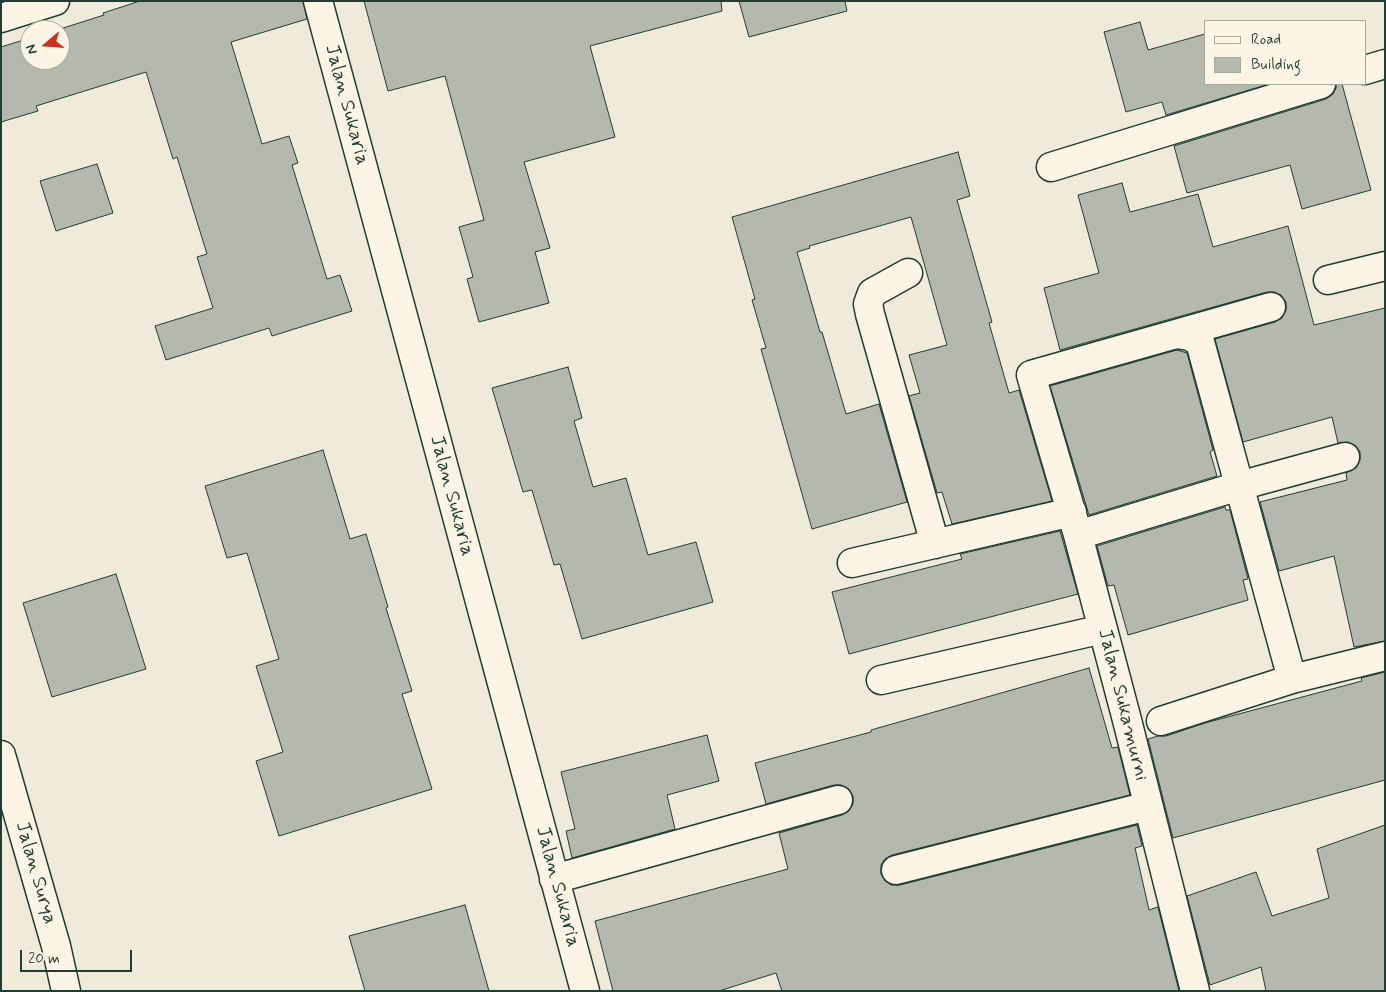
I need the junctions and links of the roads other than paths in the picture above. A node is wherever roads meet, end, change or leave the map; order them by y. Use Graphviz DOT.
graph roads {
  1 [pos="55,1"];
  2 [pos="318,1"];
  3 [pos="1,18"];
  4 [pos="1385,64"];
  5 [pos="1366,70"];
  6 [pos="1318,85"];
  7 [pos="1051,167"];
  8 [pos="1385,266"];
  9 [pos="908,273"];
  10 [pos="1328,280"];
  11 [pos="1271,307"];
  12 [pos="1176,334"];
  13 [pos="1345,457"];
  14 [pos="1239,486"];
  15 [pos="1075,523"];
  16 [pos="935,544"];
  17 [pos="852,563"];
  18 [pos="1103,628"];
  19 [pos="1385,656"];
  20 [pos="1292,679"];
  21 [pos="881,680"];
  22 [pos="1161,721"];
  23 [pos="1,755"];
  24 [pos="838,800"];
  25 [pos="1148,806"];
  26 [pos="896,870"];
  27 [pos="554,879"];
  28 [pos="66,991"];
  29 [pos="585,991"];
  30 [pos="1195,991"];
  1 -- 3 [label="street"];
  2 -- 27 [label="street, Jalan Sukaria"];
  4 -- 5 [label="street"];
  6 -- 7 [label="street"];
  8 -- 10 [label="street"];
  9 -- 16 [label="street"];
  11 -- 12 [label="street"];
  12 -- 14 [label="street"];
  12 -- 15 [label="street, Jalan Sukamurni"];
  13 -- 14 [label="street"];
  14 -- 15 [label="street"];
  14 -- 20 [label="street"];
  15 -- 16 [label="street"];
  15 -- 18 [label="street, Jalan Sukamurni"];
  16 -- 17 [label="street"];
  18 -- 21 [label="street"];
  18 -- 25 [label="street, Jalan Sukamurni"];
  19 -- 20 [label="street"];
  20 -- 22 [label="street"];
  23 -- 28 [label="street, Jalan Surya"];
  24 -- 27 [label="street"];
  25 -- 26 [label="street"];
  25 -- 30 [label="street, Jalan Sukamurni"];
  27 -- 29 [label="street, Jalan Sukaria"];
}
